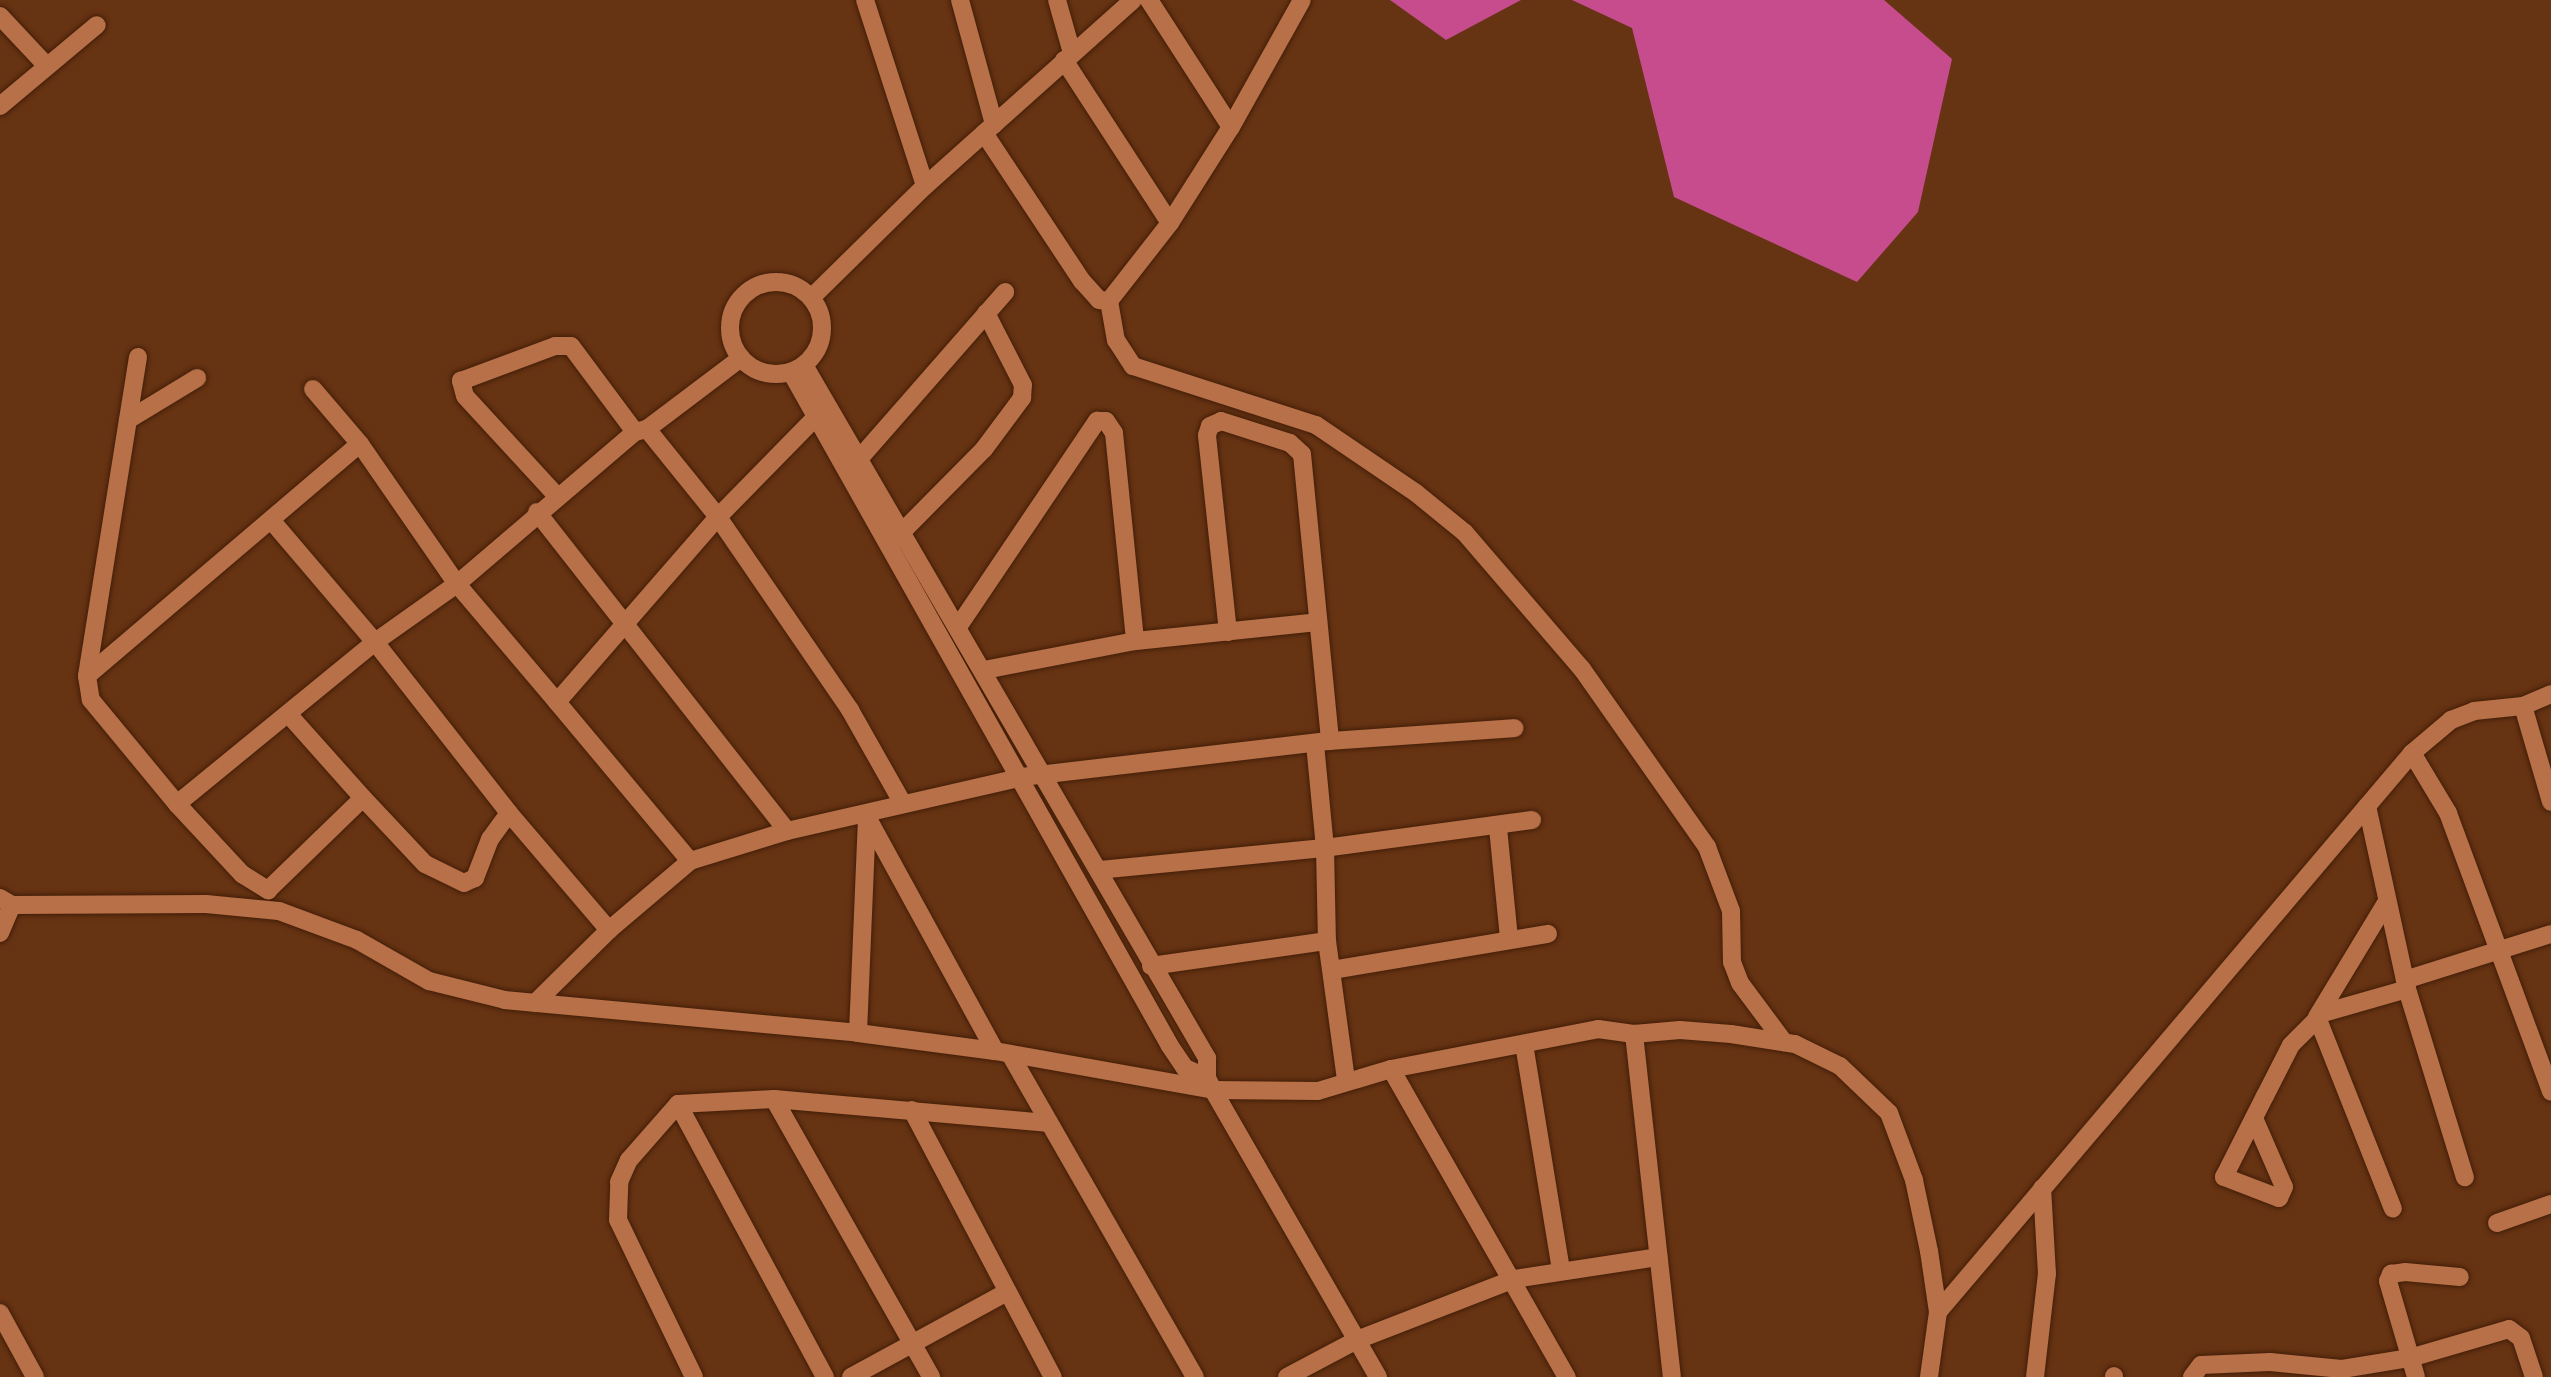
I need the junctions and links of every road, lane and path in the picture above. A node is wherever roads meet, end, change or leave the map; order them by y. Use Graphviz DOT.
graph roads {
  1 [pos="865,0"];
  2 [pos="960,0"];
  3 [pos="1057,0"];
  4 [pos="1132,0"];
  5 [pos="1149,0"];
  6 [pos="1302,0"];
  7 [pos="0,16"];
  8 [pos="97,25"];
  9 [pos="1068,56"];
  10 [pos="47,66"];
  11 [pos="0,106"];
  12 [pos="1230,127"];
  13 [pos="989,128"];
  14 [pos="925,186"];
  15 [pos="1170,223"];
  16 [pos="1005,292"];
  17 [pos="812,297"];
  18 [pos="1109,301"];
  19 [pos="986,313"];
  20 [pos="138,357"];
  21 [pos="741,358"];
  22 [pos="798,368"];
  23 [pos="197,378"];
  24 [pos="313,389"];
  25 [pos="817,416"];
  26 [pos="128,420"];
  27 [pos="641,430"];
  28 [pos="360,444"];
  29 [pos="859,459"];
  30 [pos="556,496"];
  31 [pos="537,512"];
  32 [pos="718,517"];
  33 [pos="271,520"];
  34 [pos="897,539"];
  35 [pos="457,584"];
  36 [pos="1318,622"];
  37 [pos="627,625"];
  38 [pos="958,627"];
  39 [pos="1228,632"];
  40 [pos="1135,641"];
  41 [pos="375,642"];
  42 [pos="984,670"];
  43 [pos="88,676"];
  44 [pos="2551,694"];
  45 [pos="557,702"];
  46 [pos="2522,706"];
  47 [pos="290,716"];
  48 [pos="1514,728"];
  49 [pos="1322,743"];
  50 [pos="2412,753"];
  51 [pos="1042,774"];
  52 [pos="1022,776"];
  53 [pos="363,798"];
  54 [pos="902,802"];
  55 [pos="2551,802"];
  56 [pos="177,804"];
  57 [pos="2368,806"];
  58 [pos="508,812"];
  59 [pos="867,814"];
  60 [pos="1532,820"];
  61 [pos="1498,828"];
  62 [pos="787,831"];
  63 [pos="1326,848"];
  64 [pos="690,861"];
  65 [pos="1099,870"];
  66 [pos="268,890"];
  67 [pos="6,901"];
  68 [pos="2386,903"];
  69 [pos="279,911"];
  70 [pos="609,930"];
  71 [pos="0,933"];
  72 [pos="1548,934"];
  73 [pos="2551,934"];
  74 [pos="1509,939"];
  75 [pos="1327,941"];
  76 [pos="2498,952"];
  77 [pos="1152,966"];
  78 [pos="1332,970"];
  79 [pos="2406,984"];
  80 [pos="534,1004"];
  81 [pos="2317,1017"];
  82 [pos="858,1033"];
  83 [pos="1634,1034"];
  84 [pos="1784,1042"];
  85 [pos="1524,1044"];
  86 [pos="1002,1052"];
  87 [pos="1391,1069"];
  88 [pos="1346,1080"];
  89 [pos="1210,1084"];
  90 [pos="2551,1092"];
  91 [pos="774,1099"];
  92 [pos="678,1104"];
  93 [pos="912,1110"];
  94 [pos="2254,1118"];
  95 [pos="1047,1123"];
  96 [pos="2465,1177"];
  97 [pos="2042,1188"];
  98 [pos="2549,1208"];
  99 [pos="2392,1209"];
  100 [pos="2497,1223"];
  101 [pos="1658,1257"];
  102 [pos="1561,1271"];
  103 [pos="2460,1276"];
  104 [pos="1514,1279"];
  105 [pos="1007,1292"];
  106 [pos="1938,1312"];
  107 [pos="0,1313"];
  108 [pos="1357,1340"];
  109 [pos="912,1344"];
  110 [pos="2410,1358"];
  111 [pos="2270,1370"];
  112 [pos="36,1377"];
  113 [pos="694,1377"];
  114 [pos="825,1377"];
  115 [pos="851,1377"];
  116 [pos="932,1377"];
  117 [pos="1053,1377"];
  118 [pos="1195,1377"];
  119 [pos="1287,1377"];
  120 [pos="1378,1377"];
  121 [pos="1566,1377"];
  122 [pos="1672,1377"];
  123 [pos="1929,1377"];
  124 [pos="2035,1377"];
  125 [pos="2192,1377"];
  126 [pos="2416,1377"];
  127 [pos="2534,1377"];
  1 -- 14 [label="street"];
  2 -- 13 [label="street"];
  3 -- 9 [label="street"];
  4 -- 9 [label="street"];
  5 -- 12 [label="street"];
  6 -- 12 [label="street"];
  7 -- 10 [label="street"];
  8 -- 10 [label="street"];
  9 -- 13 [label="street"];
  9 -- 15 [label="street"];
  10 -- 11 [label="street"];
  12 -- 15 [label="street"];
  13 -- 14 [label="street"];
  13 -- 18 [label="street"];
  14 -- 17 [label="street"];
  15 -- 18 [label="street"];
  16 -- 19 [label="street"];
  17 -- 21 [label="street"];
  17 -- 22 [label="street"];
  18 -- 84 [label="street"];
  19 -- 29 [label="street"];
  19 -- 34 [label="street"];
  20 -- 26 [label="street"];
  21 -- 22 [label="street"];
  21 -- 27 [label="street"];
  22 -- 25 [label="street"];
  22 -- 29 [label="street"];
  23 -- 26 [label="street"];
  24 -- 28 [label="street"];
  25 -- 32 [label="street"];
  25 -- 34 [label="street"];
  26 -- 43 [label="street"];
  27 -- 30 [label="street"];
  27 -- 30 [label="street"];
  27 -- 32 [label="street"];
  28 -- 33 [label="street"];
  28 -- 35 [label="street"];
  29 -- 34 [label="street"];
  30 -- 31 [label="street"];
  31 -- 35 [label="street"];
  31 -- 37 [label="street"];
  32 -- 37 [label="street"];
  32 -- 54 [label="street"];
  33 -- 41 [label="street"];
  33 -- 43 [label="street"];
  34 -- 38 [label="street"];
  34 -- 52 [label="street"];
  35 -- 41 [label="street"];
  35 -- 45 [label="street"];
  36 -- 39 [label="street"];
  36 -- 39 [label="street"];
  36 -- 49 [label="street"];
  37 -- 45 [label="street"];
  37 -- 62 [label="street"];
  38 -- 40 [label="street"];
  38 -- 42 [label="street"];
  39 -- 40 [label="street"];
  40 -- 42 [label="street"];
  41 -- 47 [label="street"];
  41 -- 58 [label="street"];
  42 -- 51 [label="street"];
  43 -- 56 [label="street"];
  44 -- 46 [label="street"];
  45 -- 64 [label="street"];
  46 -- 50 [label="street"];
  46 -- 55 [label="street"];
  47 -- 53 [label="street"];
  47 -- 56 [label="street"];
  48 -- 49 [label="street"];
  49 -- 51 [label="street"];
  49 -- 63 [label="street"];
  50 -- 57 [label="street"];
  50 -- 76 [label="street"];
  51 -- 52 [label="street"];
  51 -- 65 [label="street"];
  52 -- 54 [label="street"];
  52 -- 89 [label="street"];
  53 -- 58 [label="street"];
  53 -- 66 [label="street"];
  54 -- 59 [label="street"];
  56 -- 66 [label="street"];
  57 -- 68 [label="street"];
  57 -- 97 [label="street"];
  58 -- 70 [label="street"];
  59 -- 62 [label="street"];
  59 -- 82 [label="street"];
  59 -- 86 [label="street"];
  60 -- 61 [label="street"];
  61 -- 63 [label="street"];
  61 -- 74 [label="street"];
  62 -- 64 [label="street"];
  63 -- 65 [label="street"];
  63 -- 75 [label="street"];
  64 -- 70 [label="street"];
  65 -- 77 [label="street"];
  66 -- 69 [label="street"];
  67 -- 69 [label="street"];
  67 -- 71 [label="street"];
  68 -- 79 [label="street"];
  68 -- 81 [label="street"];
  69 -- 80 [label="street"];
  70 -- 80 [label="street"];
  72 -- 74 [label="street"];
  73 -- 76 [label="street"];
  74 -- 78 [label="street"];
  75 -- 77 [label="street"];
  75 -- 78 [label="street"];
  76 -- 79 [label="street"];
  76 -- 90 [label="street"];
  77 -- 89 [label="street"];
  78 -- 88 [label="street"];
  79 -- 81 [label="street"];
  79 -- 96 [label="street"];
  80 -- 82 [label="street"];
  81 -- 94 [label="street"];
  81 -- 99 [label="street"];
  82 -- 86 [label="street"];
  83 -- 84 [label="street"];
  83 -- 85 [label="street"];
  83 -- 101 [label="street"];
  84 -- 106 [label="street"];
  85 -- 87 [label="street"];
  85 -- 102 [label="street"];
  86 -- 89 [label="street"];
  86 -- 95 [label="street"];
  87 -- 88 [label="street"];
  87 -- 104 [label="street"];
  88 -- 89 [label="street"];
  89 -- 108 [label="street"];
  91 -- 92 [label="street"];
  91 -- 93 [label="street"];
  91 -- 109 [label="street"];
  92 -- 113 [label="street"];
  92 -- 114 [label="street"];
  93 -- 95 [label="street"];
  93 -- 105 [label="street"];
  95 -- 118 [label="street"];
  97 -- 106 [label="street"];
  97 -- 124 [label="street"];
  98 -- 100 [label="street"];
  101 -- 102 [label="street"];
  101 -- 122 [label="street"];
  102 -- 104 [label="street"];
  103 -- 110 [label="street"];
  104 -- 108 [label="street"];
  104 -- 121 [label="street"];
  105 -- 109 [label="street"];
  105 -- 117 [label="street"];
  106 -- 123 [label="street"];
  107 -- 112 [label="street"];
  108 -- 119 [label="street"];
  108 -- 120 [label="street"];
  109 -- 115 [label="street"];
  109 -- 116 [label="street"];
  110 -- 111 [label="street"];
  110 -- 126 [label="street"];
  110 -- 127 [label="street"];
  111 -- 125 [label="street"];
}
